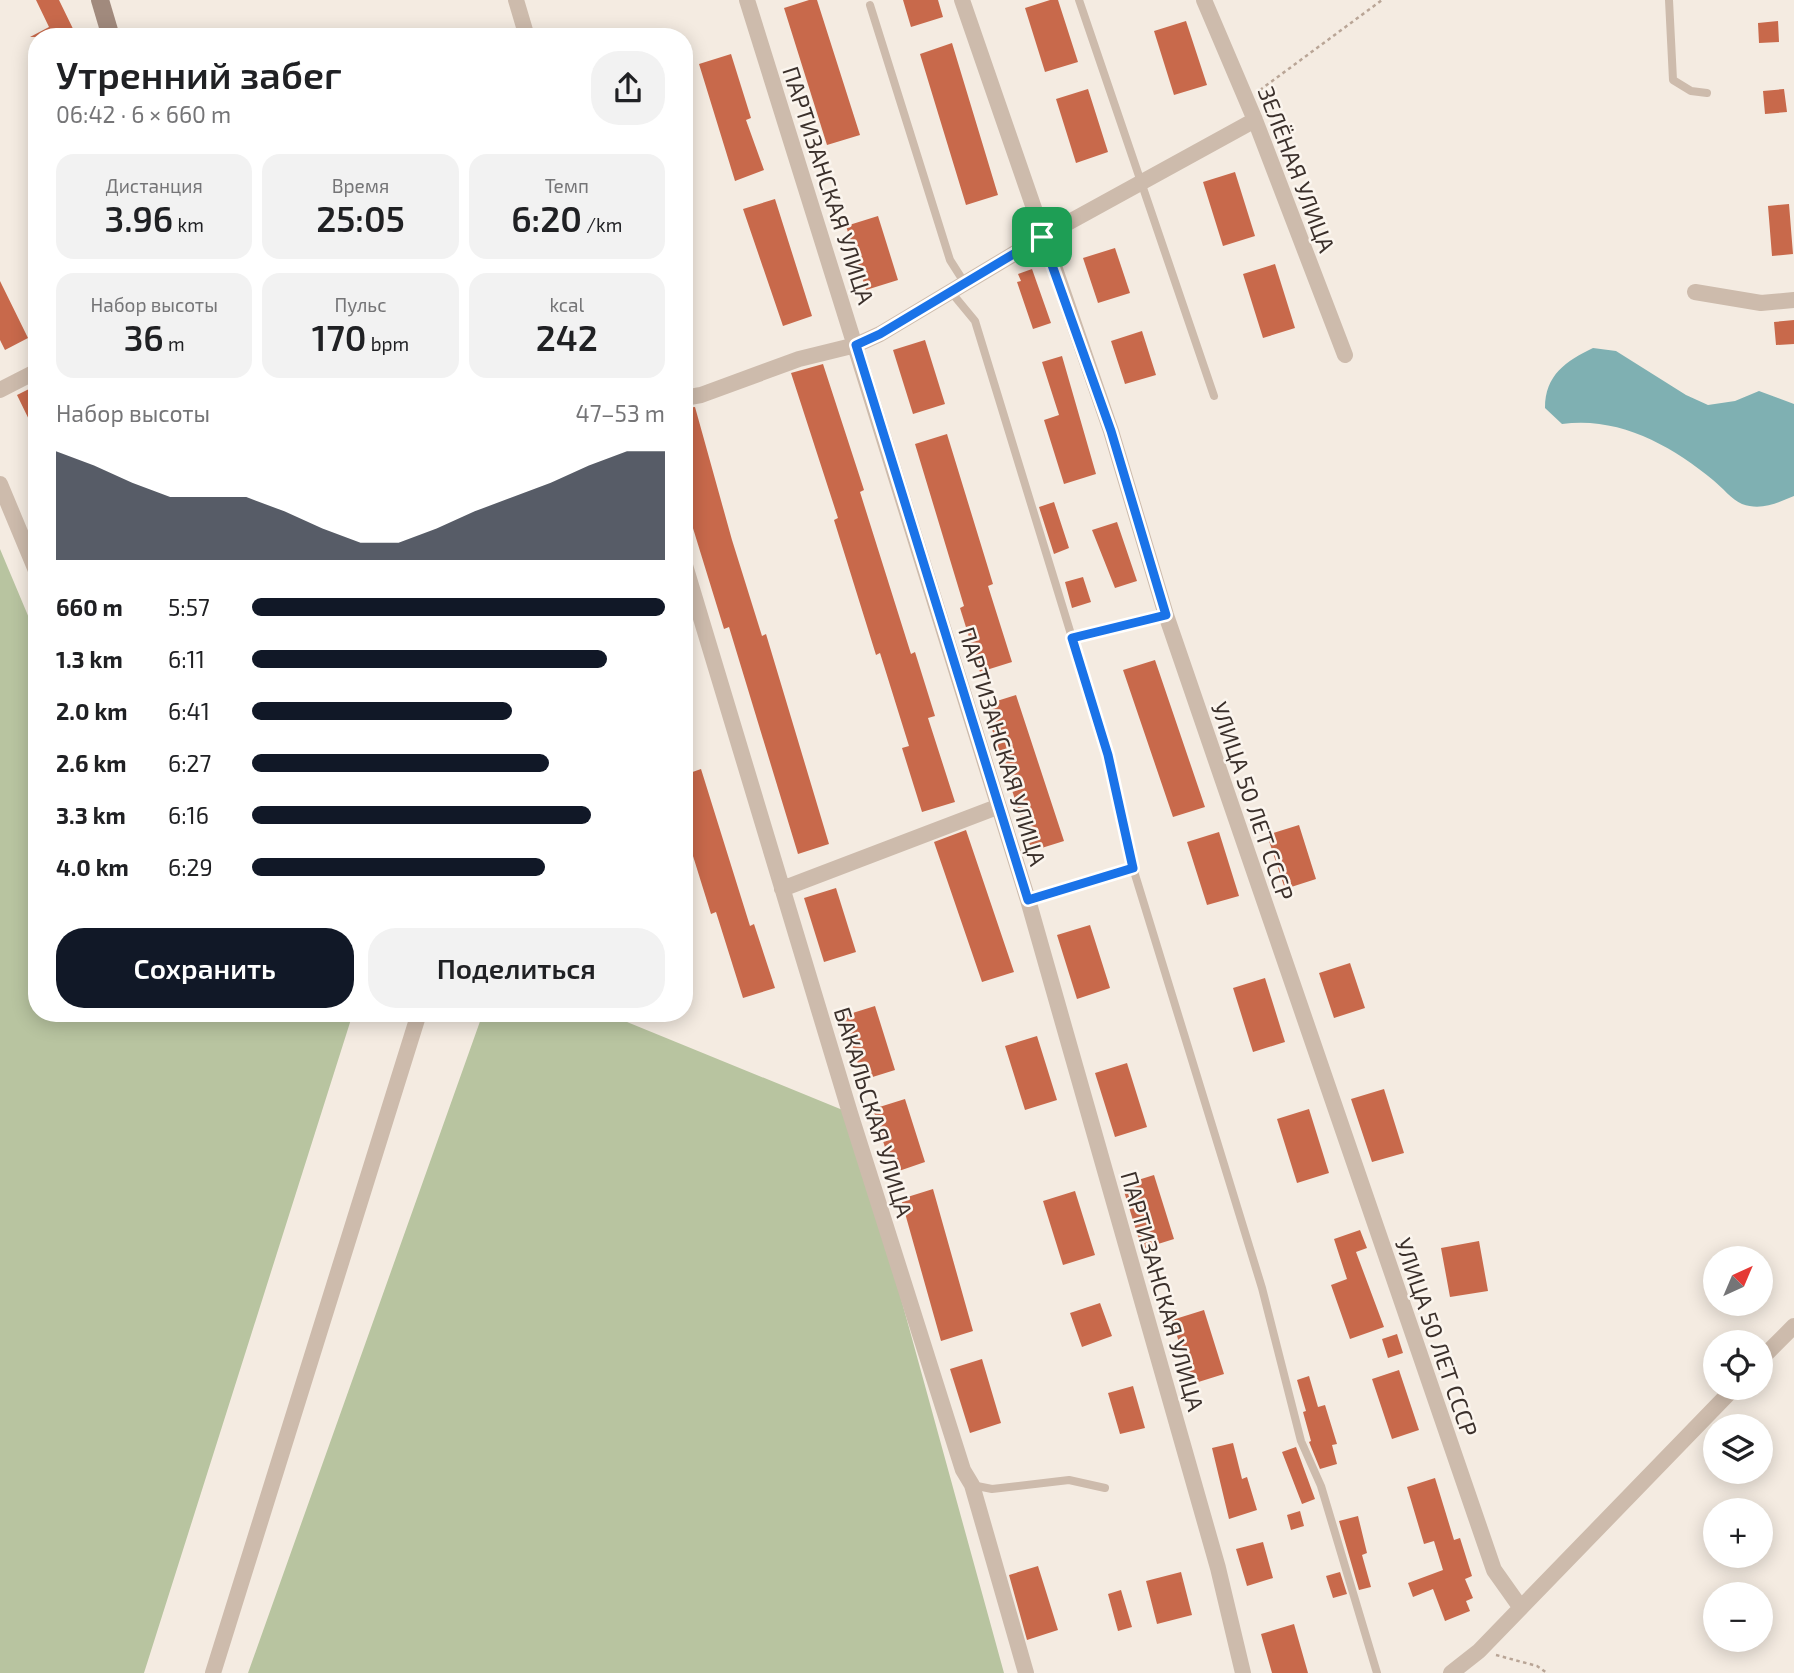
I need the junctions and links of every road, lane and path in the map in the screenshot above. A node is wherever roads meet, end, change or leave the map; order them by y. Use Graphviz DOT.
graph roads {
  1 [pos="100,0"];
  2 [pos="516,0"];
  3 [pos="747,0"];
  4 [pos="962,0"];
  5 [pos="1079,0"];
  6 [pos="1204,0"];
  7 [pos="1382,0"];
  8 [pos="1669,0"];
  9 [pos="870,5"];
  10 [pos="108,28"];
  11 [pos="524,28"];
  12 [pos="1707,93"];
  13 [pos="1247,101"];
  14 [pos="1255,120"];
  15 [pos="1142,182"];
  16 [pos="1042,237"];
  17 [pos="958,287"];
  18 [pos="1695,292"];
  19 [pos="1794,300"];
  20 [pos="856,345"];
  21 [pos="1345,355"];
  22 [pos="28,376"];
  23 [pos="0,390"];
  24 [pos="693,396"];
  25 [pos="1214,396"];
  26 [pos="0,484"];
  27 [pos="28,551"];
  28 [pos="693,592"];
  29 [pos="1166,615"];
  30 [pos="1072,638"];
  31 [pos="997,807"];
  32 [pos="1133,868"];
  33 [pos="782,889"];
  34 [pos="1028,900"];
  35 [pos="415,1022"];
  36 [pos="1794,1326"];
  37 [pos="1773,1347"];
  38 [pos="1722,1400"];
  39 [pos="972,1485"];
  40 [pos="1105,1488"];
  41 [pos="1521,1608"];
  42 [pos="1479,1651"];
  43 [pos="213,1673"];
  44 [pos="1026,1673"];
  45 [pos="1243,1673"];
  46 [pos="1377,1673"];
  47 [pos="1451,1673"];
  48 [pos="1547,1673"];
  1 -- 10 [label="street"];
  2 -- 11 [label="street"];
  3 -- 20 [label="street, ПАРТИЗАНСКАЯ УЛИЦА"];
  4 -- 16 [label="street, УЛИЦА 50 ЛЕТ СССР"];
  5 -- 15 [label="lane"];
  6 -- 13 [label="street, ЗЕЛЁНАЯ УЛИЦА"];
  7 -- 13 [label="path"];
  8 -- 12 [label="lane"];
  9 -- 17 [label="lane"];
  13 -- 14 [label="street, ЗЕЛЁНАЯ УЛИЦА"];
  14 -- 15 [label="street"];
  14 -- 21 [label="street, ЗЕЛЁНАЯ УЛИЦА"];
  15 -- 16 [label="street"];
  15 -- 25 [label="lane"];
  16 -- 17 [label="street"];
  16 -- 29 [label="street, УЛИЦА 50 ЛЕТ СССР"];
  17 -- 20 [label="street"];
  17 -- 30 [label="lane"];
  18 -- 19 [label="street"];
  20 -- 24 [label="street"];
  20 -- 31 [label="street, ПАРТИЗАНСКАЯ УЛИЦА"];
  22 -- 23 [label="street"];
  26 -- 27 [label="street"];
  28 -- 33 [label="street, БАКАЛЬСКАЯ УЛИЦА"];
  29 -- 30 [label="lane"];
  29 -- 41 [label="street, УЛИЦА 50 ЛЕТ СССР"];
  30 -- 32 [label="lane"];
  31 -- 33 [label="street"];
  31 -- 34 [label="street, ПАРТИЗАНСКАЯ УЛИЦА"];
  32 -- 34 [label="lane"];
  32 -- 46 [label="lane"];
  33 -- 39 [label="street, БАКАЛЬСКАЯ УЛИЦА"];
  34 -- 45 [label="street, ПАРТИЗАНСКАЯ УЛИЦА"];
  35 -- 43 [label="street"];
  36 -- 37 [label="street"];
  38 -- 41 [label="street"];
  39 -- 40 [label="lane"];
  39 -- 44 [label="street, БАКАЛЬСКАЯ УЛИЦА"];
  41 -- 42 [label="street"];
  42 -- 47 [label="street"];
  42 -- 48 [label="path"];
}
